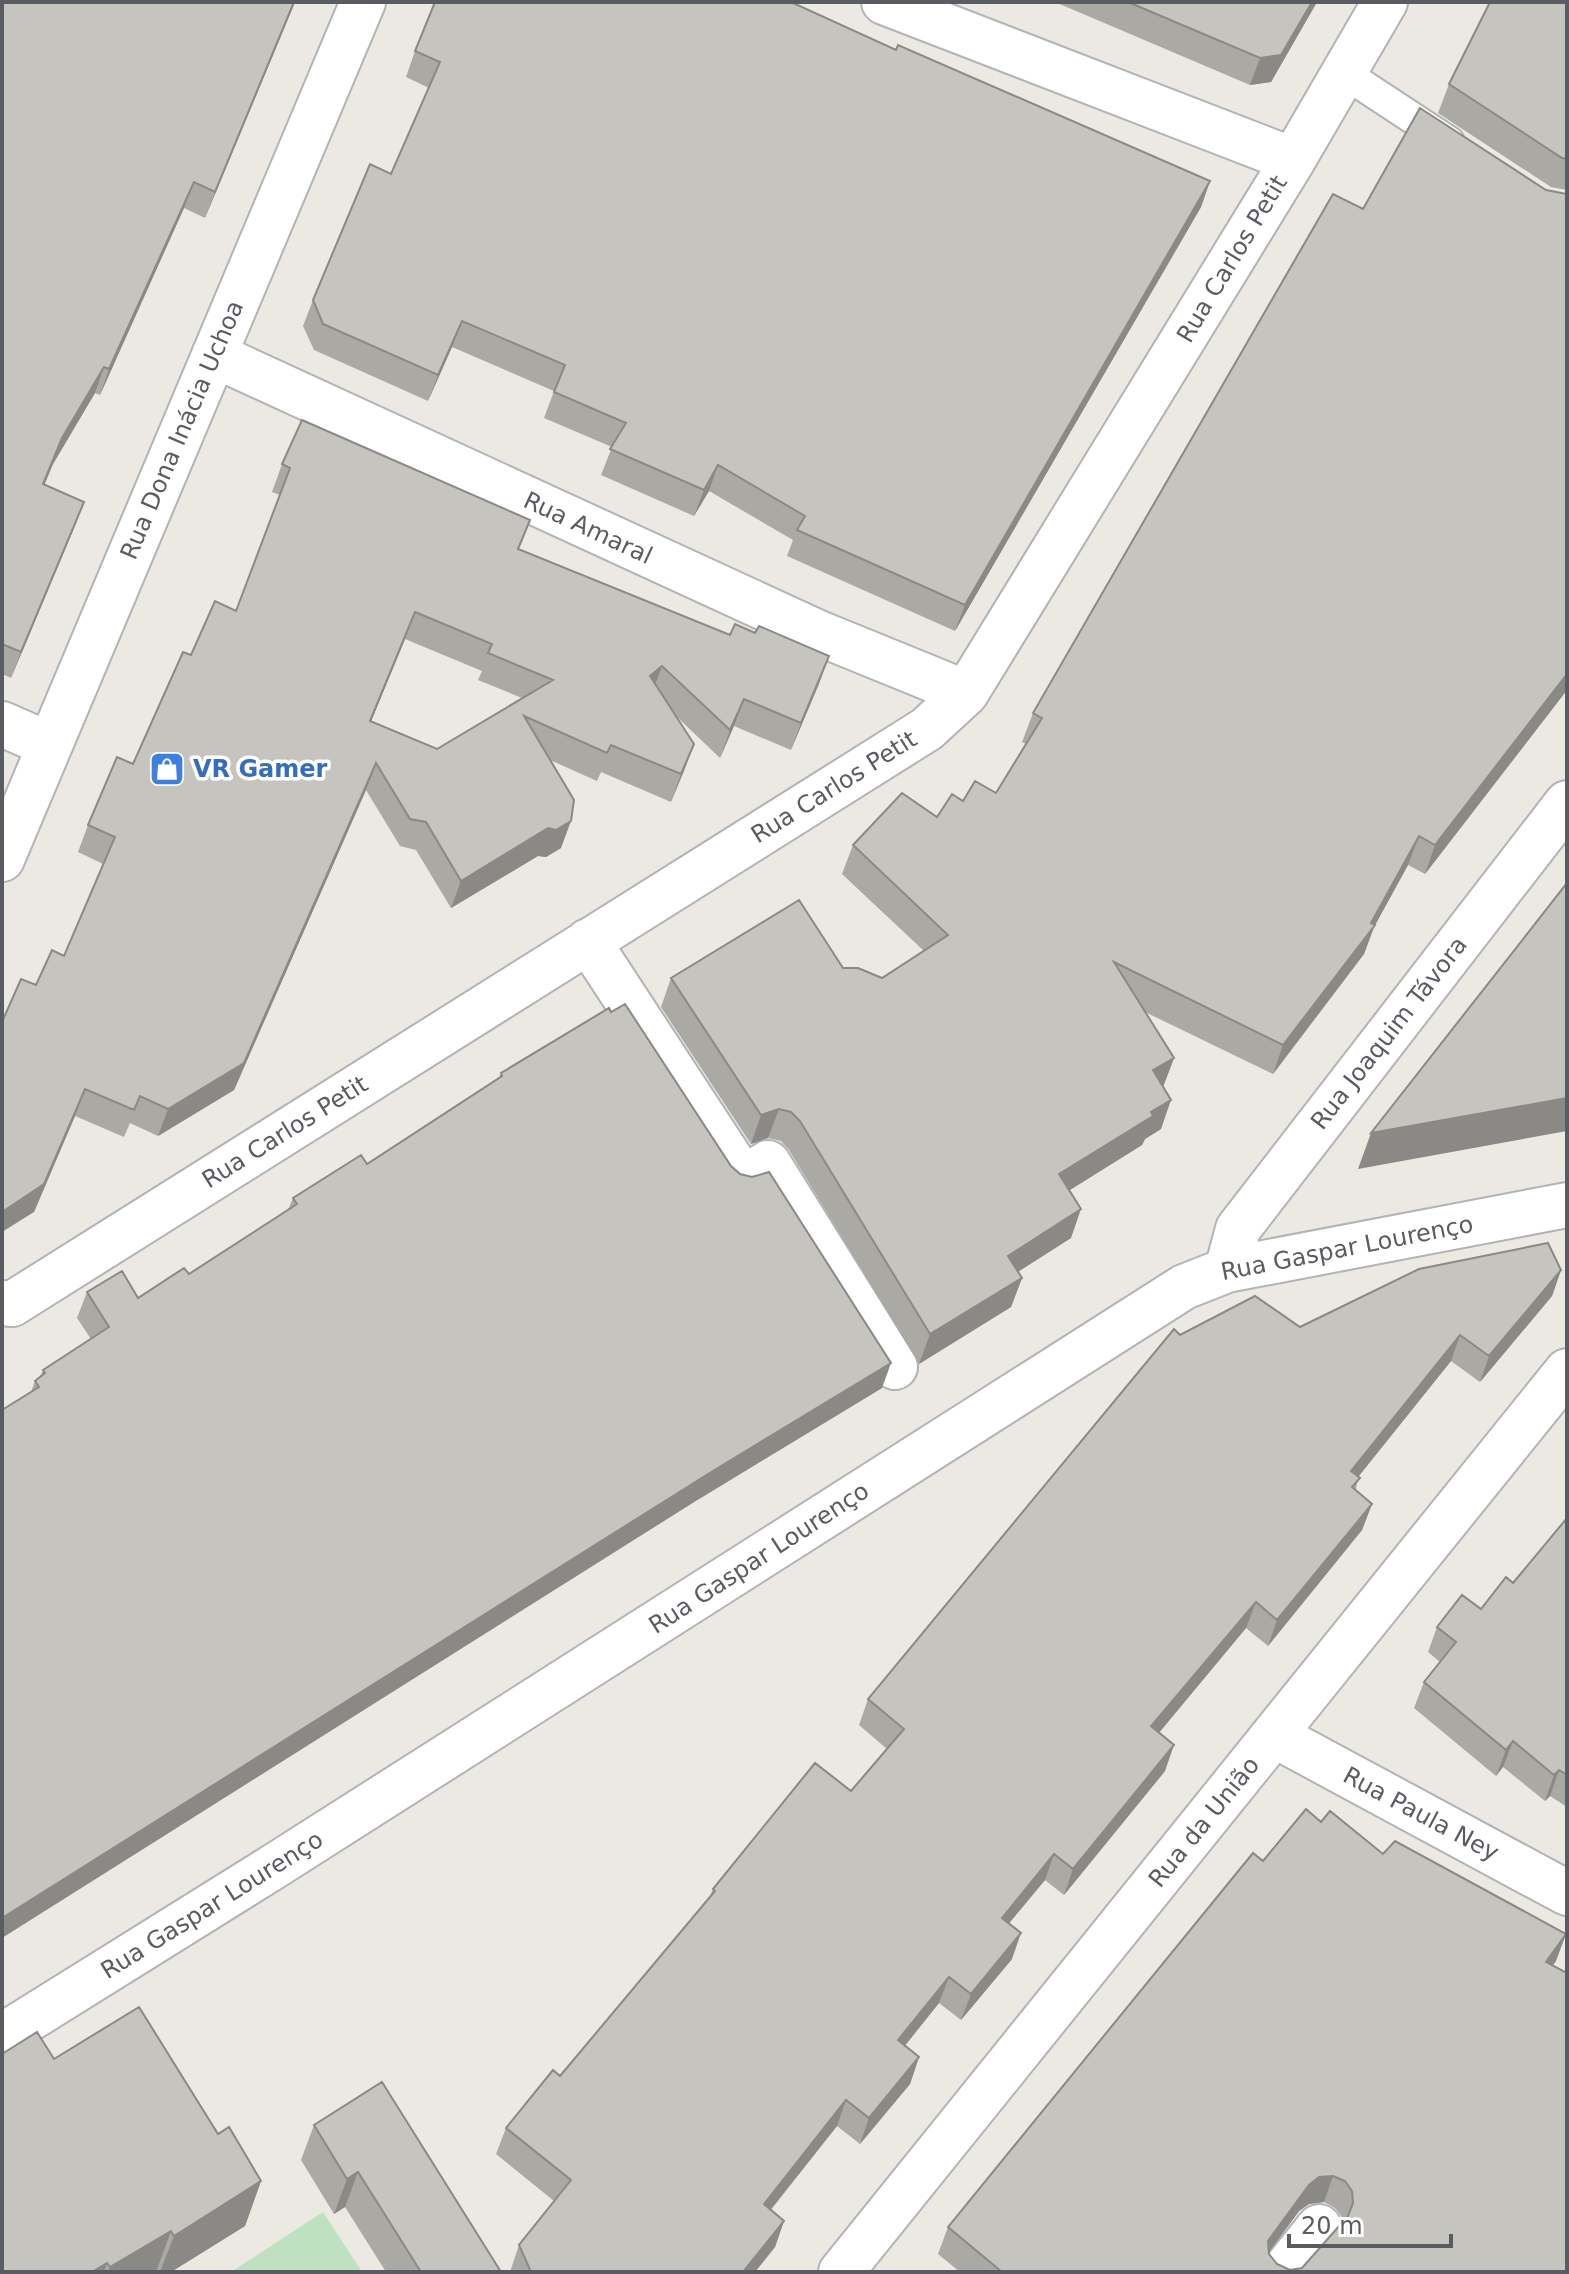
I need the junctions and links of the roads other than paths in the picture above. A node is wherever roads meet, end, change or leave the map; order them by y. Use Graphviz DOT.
graph roads {
  1 [pos="363,2"];
  2 [pos="884,2"];
  3 [pos="1385,2"];
  4 [pos="1344,73"];
  5 [pos="1470,155"];
  6 [pos="1293,160"];
  7 [pos="214,355"];
  8 [pos="966,693"];
  9 [pos="2,724"];
  10 [pos="50,745"];
  11 [pos="1567,803"];
  12 [pos="2,859"];
  13 [pos="588,941"];
  14 [pos="1567,1205"];
  15 [pos="1227,1270"];
  16 [pos="5,1306"];
  17 [pos="895,1367"];
  18 [pos="1567,1371"];
  19 [pos="1274,1735"];
  20 [pos="1567,1893"];
  21 [pos="2,2036"];
  22 [pos="1319,2227"];
  23 [pos="841,2272"];
  24 [pos="1283,2272"];
  1 -- 7 [label="street, Rua Dona Inácia Uchoa"];
  2 -- 6 [label="street"];
  3 -- 4 [label="street, Rua Carlos Petit"];
  4 -- 5 [label="lane"];
  4 -- 6 [label="street, Rua Carlos Petit"];
  6 -- 8 [label="street, Rua Carlos Petit"];
  7 -- 8 [label="street, Rua Amaral"];
  7 -- 10 [label="street, Rua Dona Inácia Uchoa"];
  8 -- 13 [label="street, Rua Carlos Petit"];
  9 -- 10 [label="street"];
  10 -- 12 [label="street, Rua Dona Inácia Uchoa"];
  11 -- 15 [label="street, Rua Joaquim Távora"];
  13 -- 16 [label="street, Rua Carlos Petit"];
  13 -- 17 [label="street"];
  14 -- 15 [label="street, Rua Gaspar Lourenço"];
  15 -- 21 [label="street, Rua Gaspar Lourenço"];
  18 -- 19 [label="street, Rua da União"];
  19 -- 20 [label="street, Rua Paula Ney"];
  19 -- 23 [label="street, Rua da União"];
  22 -- 24 [label="street"];
}
